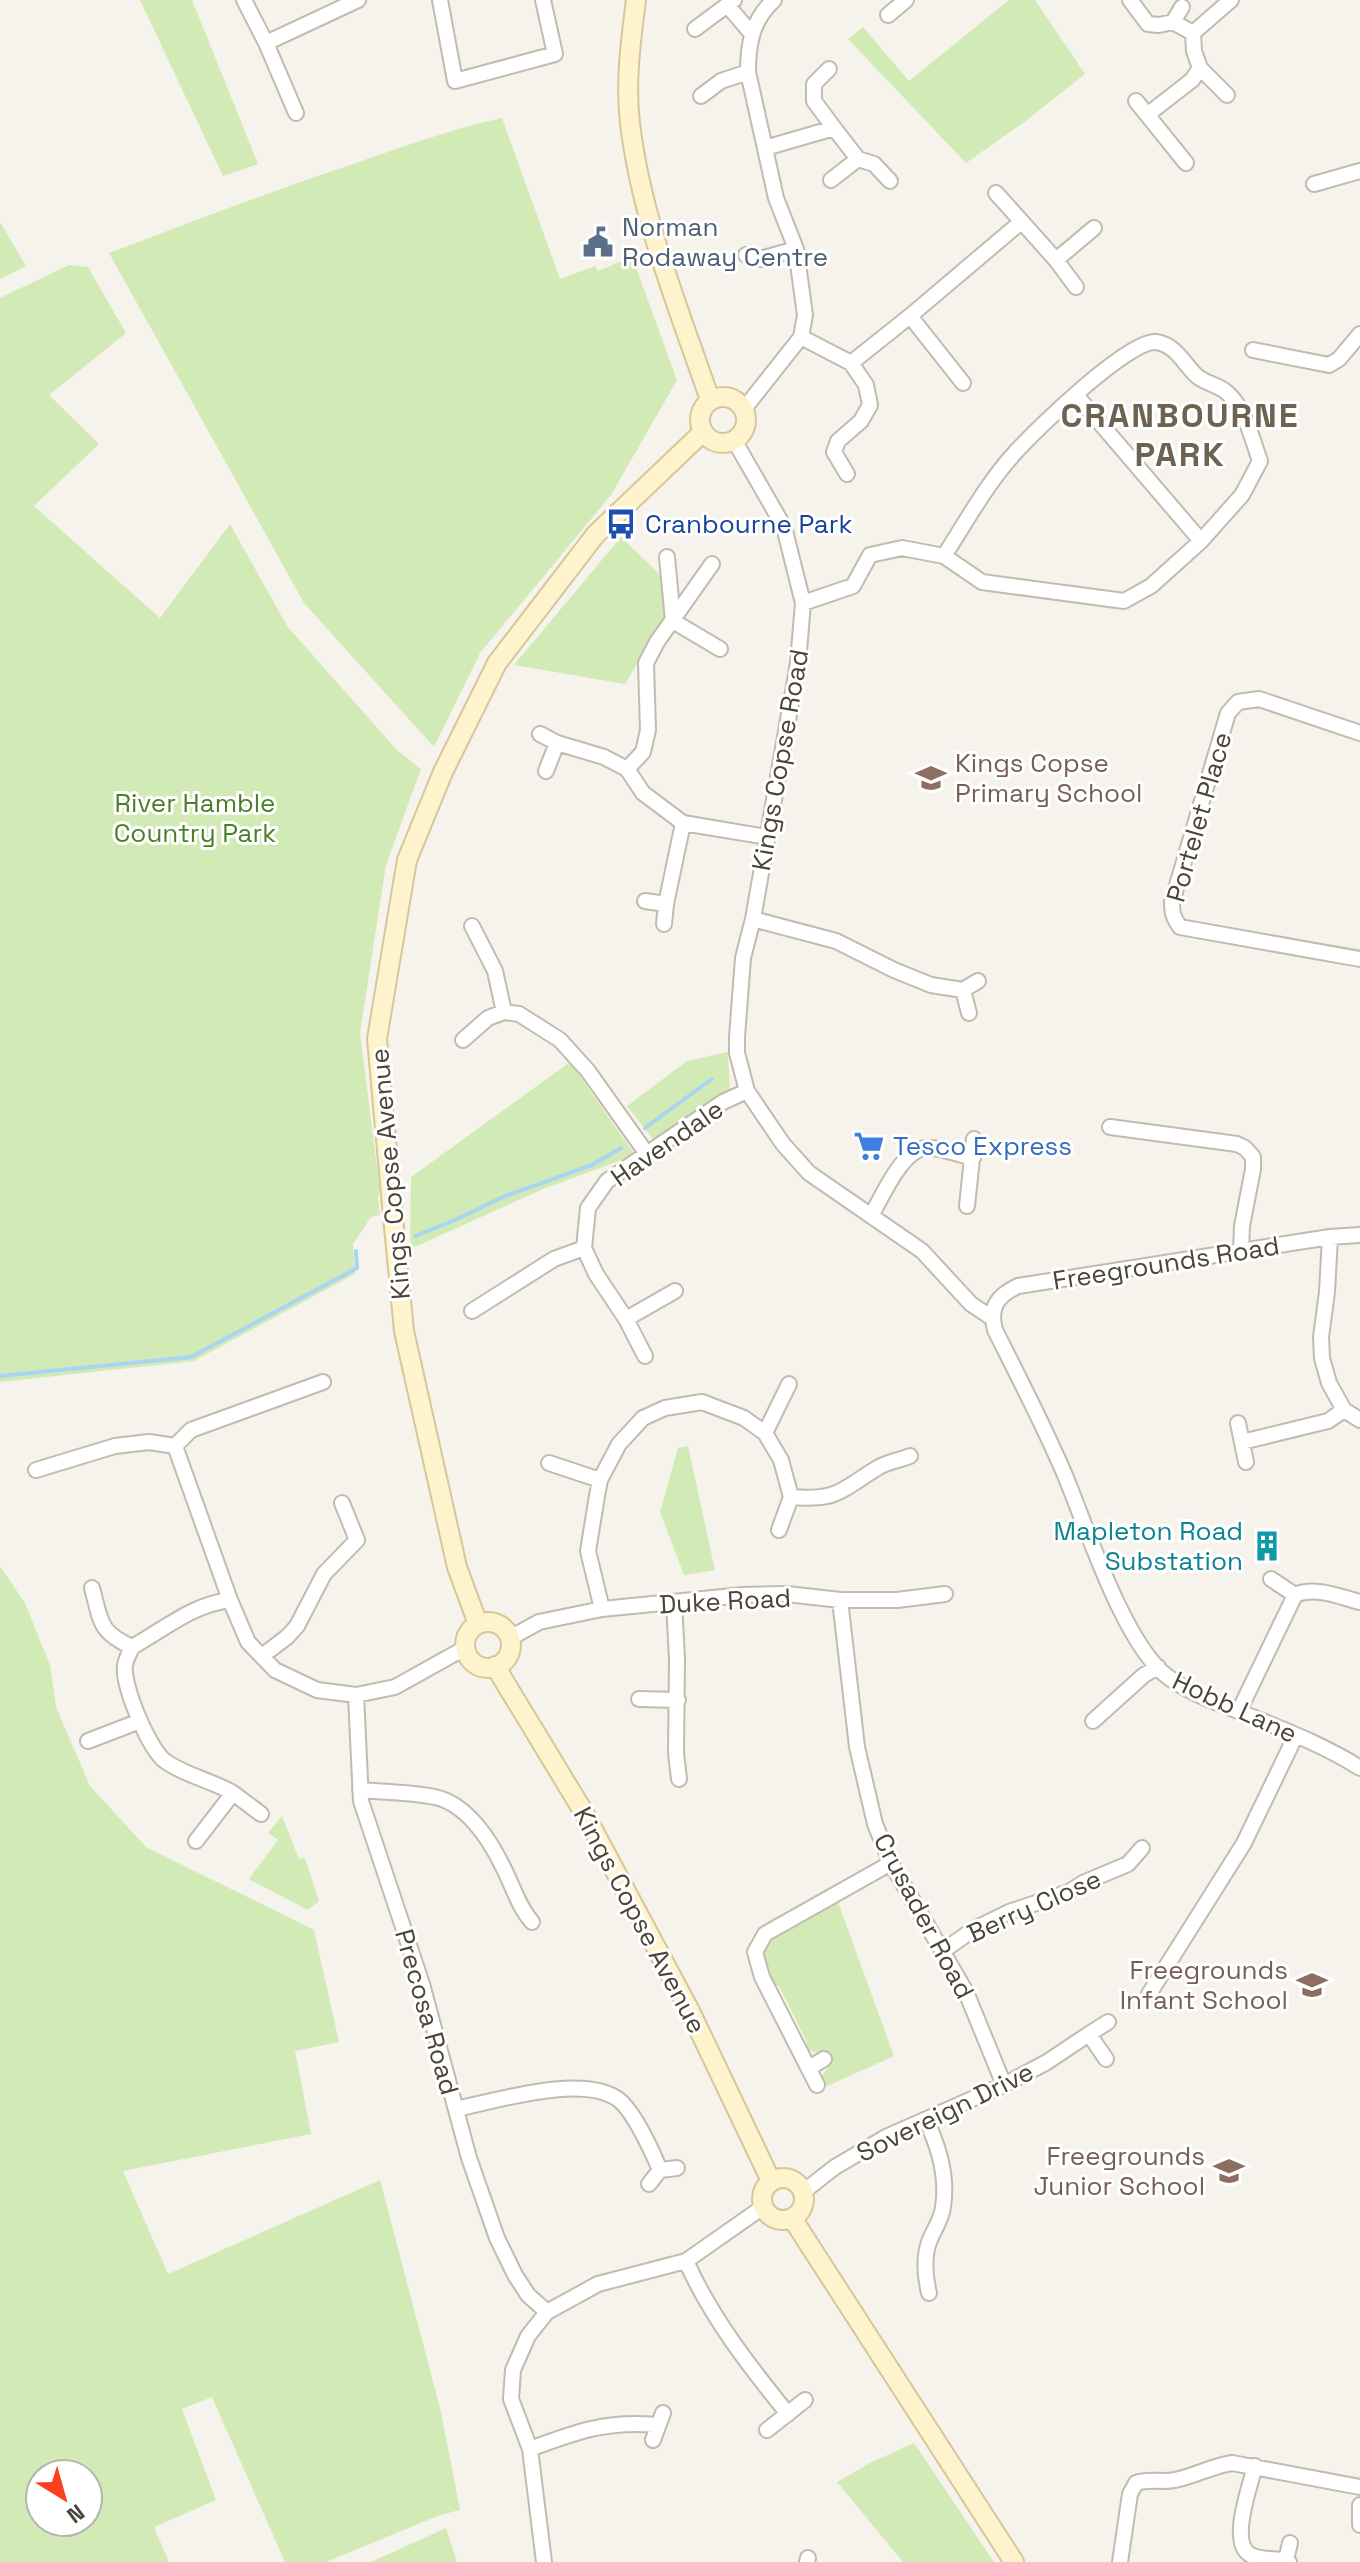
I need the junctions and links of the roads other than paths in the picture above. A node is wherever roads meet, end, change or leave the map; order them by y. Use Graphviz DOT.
graph roads {
  1 [pos="244,0"];
  2 [pos="358,0"];
  3 [pos="440,0"];
  4 [pos="543,0"];
  5 [pos="636,0"];
  6 [pos="774,0"];
  7 [pos="906,0"];
  8 [pos="1130,0"];
  9 [pos="1231,0"];
  10 [pos="730,3"];
  11 [pos="1182,7"];
  12 [pos="888,15"];
  13 [pos="1173,22"];
  14 [pos="695,29"];
  15 [pos="751,33"];
  16 [pos="1193,33"];
  17 [pos="266,43"];
  18 [pos="1200,68"];
  19 [pos="829,69"];
  20 [pos="748,72"];
  21 [pos="1227,95"];
  22 [pos="701,96"];
  23 [pos="1136,101"];
  24 [pos="296,113"];
  25 [pos="1147,115"];
  26 [pos="834,128"];
  27 [pos="765,148"];
  28 [pos="858,159"];
  29 [pos="1186,163"];
  30 [pos="1359,166"];
  31 [pos="831,180"];
  32 [pos="890,181"];
  33 [pos="1314,184"];
  34 [pos="996,193"];
  35 [pos="1021,222"];
  36 [pos="1094,228"];
  37 [pos="796,249"];
  38 [pos="1056,260"];
  39 [pos="752,261"];
  40 [pos="1076,287"];
  41 [pos="910,316"];
  42 [pos="1360,334"];
  43 [pos="801,337"];
  44 [pos="1253,350"];
  45 [pos="851,363"];
  46 [pos="963,383"];
  47 [pos="1076,395"];
  48 [pos="710,400"];
  49 [pos="744,409"];
  50 [pos="703,432"];
  51 [pos="734,440"];
  52 [pos="847,474"];
  53 [pos="1201,541"];
  54 [pos="944,556"];
  55 [pos="667,557"];
  56 [pos="712,564"];
  57 [pos="803,603"];
  58 [pos="673,621"];
  59 [pos="720,649"];
  60 [pos="1360,733"];
  61 [pos="540,734"];
  62 [pos="557,743"];
  63 [pos="627,769"];
  64 [pos="546,771"];
  65 [pos="683,823"];
  66 [pos="767,837"];
  67 [pos="645,901"];
  68 [pos="666,904"];
  69 [pos="753,919"];
  70 [pos="664,924"];
  71 [pos="472,926"];
  72 [pos="1360,959"];
  73 [pos="978,981"];
  74 [pos="963,990"];
  75 [pos="504,1012"];
  76 [pos="969,1013"];
  77 [pos="469,1038"];
  78 [pos="747,1091"];
  79 [pos="1117,1125"];
  80 [pos="974,1139"];
  81 [pos="647,1154"];
  82 [pos="973,1158"];
  83 [pos="967,1206"];
  84 [pos="871,1216"];
  85 [pos="1360,1235"];
  86 [pos="1330,1237"];
  87 [pos="584,1248"];
  88 [pos="1241,1251"];
  89 [pos="675,1291"];
  90 [pos="472,1311"];
  91 [pos="992,1318"];
  92 [pos="626,1319"];
  93 [pos="645,1356"];
  94 [pos="323,1382"];
  95 [pos="789,1384"];
  96 [pos="1344,1410"];
  97 [pos="1360,1420"];
  98 [pos="1238,1423"];
  99 [pos="765,1433"];
  100 [pos="1242,1442"];
  101 [pos="175,1446"];
  102 [pos="910,1456"];
  103 [pos="1246,1462"];
  104 [pos="549,1463"];
  105 [pos="567,1469"];
  106 [pos="36,1470"];
  107 [pos="600,1480"];
  108 [pos="563,1485"];
  109 [pos="791,1497"];
  110 [pos="342,1503"];
  111 [pos="779,1530"];
  112 [pos="1271,1579"];
  113 [pos="92,1588"];
  114 [pos="945,1594"];
  115 [pos="1295,1595"];
  116 [pos="230,1600"];
  117 [pos="840,1600"];
  118 [pos="1360,1602"];
  119 [pos="674,1603"];
  120 [pos="602,1609"];
  121 [pos="478,1624"];
  122 [pos="510,1638"];
  123 [pos="132,1647"];
  124 [pos="465,1648"];
  125 [pos="262,1656"];
  126 [pos="495,1666"];
  127 [pos="1158,1667"];
  128 [pos="356,1695"];
  129 [pos="639,1699"];
  130 [pos="678,1700"];
  131 [pos="1239,1711"];
  132 [pos="140,1721"];
  133 [pos="1093,1721"];
  134 [pos="1296,1735"];
  135 [pos="88,1741"];
  136 [pos="1360,1768"];
  137 [pos="679,1779"];
  138 [pos="360,1790"];
  139 [pos="233,1793"];
  140 [pos="261,1814"];
  141 [pos="196,1841"];
  142 [pos="1142,1848"];
  143 [pos="891,1863"];
  144 [pos="1128,1864"];
  145 [pos="1137,1877"];
  146 [pos="532,1922"];
  147 [pos="943,1951"];
  148 [pos="1149,1994"];
  149 [pos="1108,2022"];
  150 [pos="1089,2034"];
  151 [pos="824,2059"];
  152 [pos="1106,2059"];
  153 [pos="809,2068"];
  154 [pos="817,2085"];
  155 [pos="1004,2085"];
  156 [pos="456,2109"];
  157 [pos="926,2120"];
  158 [pos="677,2168"];
  159 [pos="660,2170"];
  160 [pos="771,2181"];
  161 [pos="649,2184"];
  162 [pos="803,2192"];
  163 [pos="763,2207"];
  164 [pos="792,2218"];
  165 [pos="686,2261"];
  166 [pos="929,2293"];
  167 [pos="547,2312"];
  168 [pos="805,2400"];
  169 [pos="788,2414"];
  170 [pos="767,2430"];
  171 [pos="653,2440"];
  172 [pos="530,2449"];
  173 [pos="1255,2466"];
  174 [pos="1360,2487"];
  175 [pos="1360,2505"];
  176 [pos="1360,2525"];
  177 [pos="1290,2543"];
  178 [pos="1288,2561"];
  179 [pos="544,2562"];
  180 [pos="1014,2562"];
  181 [pos="1120,2562"];
  1 -- 17 [label="street"];
  2 -- 17 [label="street"];
  3 -- 4 [label="street"];
  5 -- 48 [label="street"];
  6 -- 15 [label="street"];
  7 -- 12 [label="street"];
  8 -- 13 [label="street"];
  9 -- 16 [label="street"];
  10 -- 14 [label="street"];
  10 -- 15 [label="street"];
  11 -- 13 [label="street"];
  13 -- 16 [label="street"];
  15 -- 20 [label="street"];
  16 -- 18 [label="street"];
  17 -- 24 [label="street"];
  18 -- 21 [label="street"];
  18 -- 25 [label="street"];
  19 -- 26 [label="street"];
  20 -- 22 [label="street"];
  20 -- 27 [label="street"];
  23 -- 25 [label="street"];
  25 -- 29 [label="street"];
  26 -- 27 [label="street"];
  26 -- 28 [label="street"];
  27 -- 37 [label="street"];
  28 -- 31 [label="street"];
  28 -- 32 [label="street"];
  30 -- 33 [label="street"];
  34 -- 35 [label="street"];
  35 -- 38 [label="street"];
  35 -- 41 [label="street"];
  36 -- 38 [label="street"];
  37 -- 39 [label="street"];
  37 -- 43 [label="street"];
  38 -- 40 [label="street"];
  41 -- 45 [label="street"];
  41 -- 46 [label="street"];
  42 -- 44 [label="street"];
  43 -- 45 [label="street"];
  43 -- 49 [label="street"];
  45 -- 52 [label="street"];
  47 -- 53 [label="street"];
  47 -- 53 [label="street"];
  47 -- 54 [label="street"];
  48 -- 49 [label="street"];
  48 -- 50 [label="street"];
  49 -- 51 [label="street"];
  50 -- 51 [label="street"];
  50 -- 121 [label="street, Kings Copse Avenue"];
  51 -- 57 [label="street, Kings Copse Road"];
  53 -- 54 [label="street"];
  54 -- 57 [label="street"];
  55 -- 58 [label="street"];
  56 -- 58 [label="street"];
  57 -- 66 [label="street, Kings Copse Road"];
  58 -- 59 [label="street"];
  58 -- 63 [label="street"];
  60 -- 72 [label="street, Portelet Place"];
  61 -- 62 [label="street"];
  62 -- 63 [label="street"];
  62 -- 64 [label="street"];
  63 -- 65 [label="street"];
  65 -- 66 [label="street"];
  65 -- 68 [label="street"];
  66 -- 69 [label="street, Kings Copse Road"];
  67 -- 68 [label="street"];
  68 -- 70 [label="street"];
  69 -- 74 [label="street"];
  69 -- 78 [label="street, Kings Copse Road"];
  71 -- 75 [label="street"];
  73 -- 74 [label="street"];
  74 -- 76 [label="street"];
  75 -- 77 [label="street"];
  75 -- 81 [label="street"];
  78 -- 81 [label="street, Havendale"];
  78 -- 84 [label="street, Kings Copse Road"];
  79 -- 88 [label="street"];
  80 -- 82 [label="street"];
  81 -- 87 [label="street, Havendale"];
  82 -- 83 [label="street"];
  82 -- 84 [label="street"];
  84 -- 91 [label="street, Kings Copse Road"];
  85 -- 86 [label="street, Freegrounds Road"];
  86 -- 88 [label="street, Freegrounds Road"];
  86 -- 96 [label="street"];
  87 -- 90 [label="street"];
  87 -- 92 [label="street"];
  88 -- 91 [label="street, Freegrounds Road"];
  89 -- 92 [label="street"];
  91 -- 127 [label="street, Hobb Lane"];
  92 -- 93 [label="street"];
  94 -- 101 [label="street"];
  95 -- 99 [label="street"];
  96 -- 97 [label="street"];
  96 -- 100 [label="street"];
  98 -- 100 [label="street"];
  99 -- 107 [label="street"];
  99 -- 109 [label="street"];
  100 -- 103 [label="street"];
  101 -- 106 [label="street"];
  101 -- 116 [label="street"];
  102 -- 109 [label="street"];
  104 -- 105 [label="street"];
  105 -- 107 [label="street"];
  105 -- 108 [label="street"];
  107 -- 120 [label="street"];
  109 -- 111 [label="street"];
  110 -- 125 [label="street"];
  112 -- 115 [label="street"];
  113 -- 123 [label="street"];
  114 -- 117 [label="street, Duke Road"];
  115 -- 118 [label="street"];
  115 -- 131 [label="street"];
  116 -- 123 [label="street"];
  116 -- 125 [label="street"];
  117 -- 119 [label="street, Duke Road"];
  117 -- 143 [label="street, Crusader Road"];
  119 -- 120 [label="street, Duke Road"];
  119 -- 130 [label="street"];
  120 -- 122 [label="street, Duke Road"];
  121 -- 122 [label="street"];
  121 -- 124 [label="street"];
  122 -- 126 [label="street"];
  123 -- 132 [label="street"];
  124 -- 126 [label="street"];
  124 -- 128 [label="street"];
  125 -- 128 [label="street"];
  126 -- 160 [label="street, Kings Copse Avenue"];
  127 -- 131 [label="street, Hobb Lane"];
  127 -- 133 [label="street"];
  128 -- 138 [label="street, Precosa Road"];
  129 -- 130 [label="street"];
  130 -- 137 [label="street"];
  131 -- 134 [label="street, Hobb Lane"];
  132 -- 135 [label="street"];
  132 -- 139 [label="street"];
  134 -- 136 [label="street, Hobb Lane"];
  134 -- 148 [label="street"];
  138 -- 146 [label="street"];
  138 -- 156 [label="street, Precosa Road"];
  139 -- 140 [label="street"];
  139 -- 141 [label="street"];
  142 -- 144 [label="street, Berry Close"];
  143 -- 147 [label="street, Crusader Road"];
  143 -- 153 [label="street"];
  144 -- 145 [label="street, Berry Close"];
  144 -- 147 [label="street, Berry Close"];
  147 -- 155 [label="street, Crusader Road"];
  149 -- 150 [label="street, Sovereign Drive"];
  150 -- 152 [label="street"];
  150 -- 155 [label="street, Sovereign Drive"];
  151 -- 153 [label="street"];
  153 -- 154 [label="street"];
  155 -- 157 [label="street, Sovereign Drive"];
  156 -- 159 [label="street"];
  156 -- 167 [label="street, Precosa Road"];
  157 -- 162 [label="street, Sovereign Drive"];
  157 -- 166 [label="street"];
  158 -- 159 [label="street"];
  159 -- 161 [label="street"];
  160 -- 162 [label="street"];
  160 -- 163 [label="street"];
  162 -- 164 [label="street"];
  163 -- 164 [label="street"];
  163 -- 165 [label="street"];
  164 -- 180 [label="street"];
  165 -- 167 [label="street"];
  165 -- 169 [label="street"];
  167 -- 172 [label="street"];
  168 -- 169 [label="street"];
  169 -- 170 [label="street"];
  171 -- 172 [label="street"];
  172 -- 179 [label="street"];
  173 -- 174 [label="street"];
  173 -- 178 [label="street"];
  173 -- 181 [label="street"];
  175 -- 176 [label="street"];
  177 -- 178 [label="street"];
}
